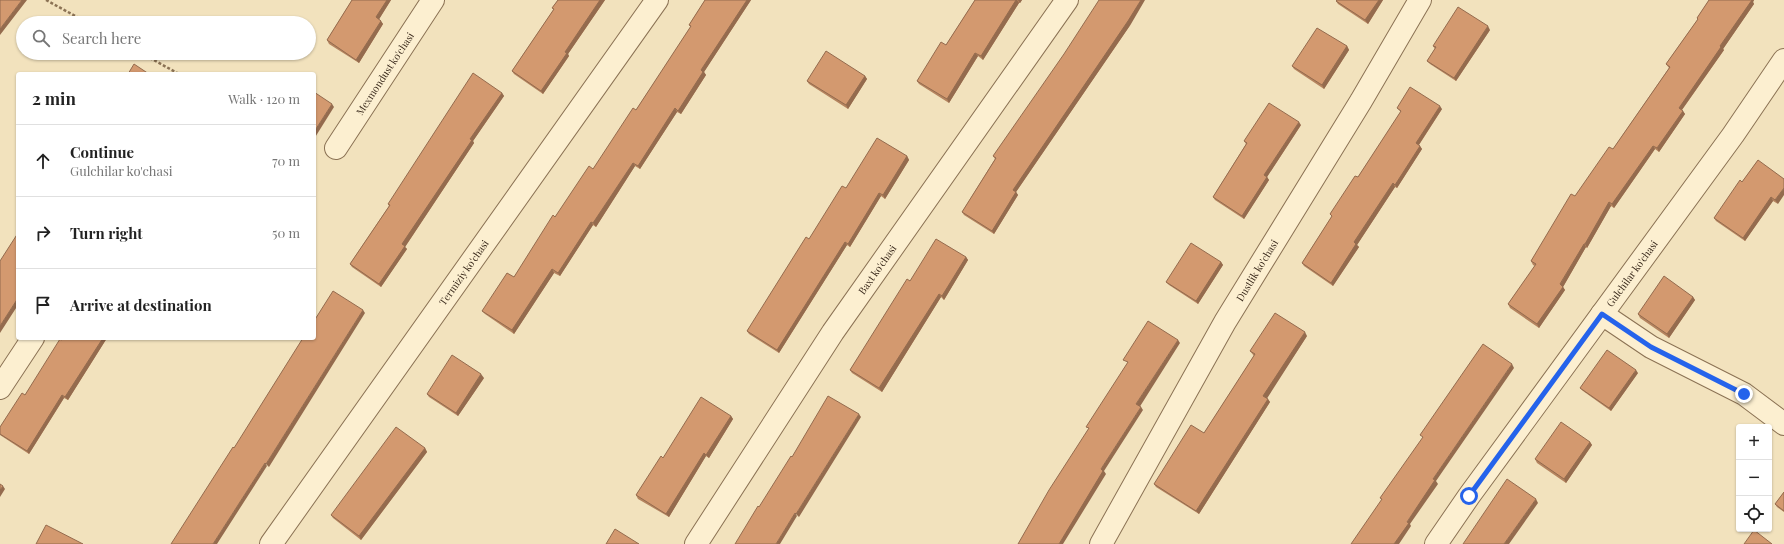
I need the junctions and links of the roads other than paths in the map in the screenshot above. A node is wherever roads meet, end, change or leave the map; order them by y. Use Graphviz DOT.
graph roads {
  1 [pos="433,0"];
  2 [pos="657,0"];
  3 [pos="1067,0"];
  4 [pos="1420,0"];
  5 [pos="1784,60"];
  6 [pos="336,148"];
  7 [pos="1602,314"];
  8 [pos="32,340"];
  9 [pos="0,388"];
  10 [pos="1784,424"];
  11 [pos="271,544"];
  12 [pos="696,544"];
  13 [pos="1101,544"];
  14 [pos="1436,544"];
  1 -- 6 [label="street, Mexmondust ko'chasi"];
  2 -- 11 [label="street, Termiziy ko'chasi"];
  3 -- 12 [label="street, Baxt ko'chasi"];
  4 -- 13 [label="street, Dustlik ko'chasi"];
  5 -- 7 [label="street, Gulchilar ko'chasi"];
  7 -- 10 [label="street"];
  7 -- 14 [label="street, Gulchilar ko'chasi"];
  8 -- 9 [label="street"];
}
